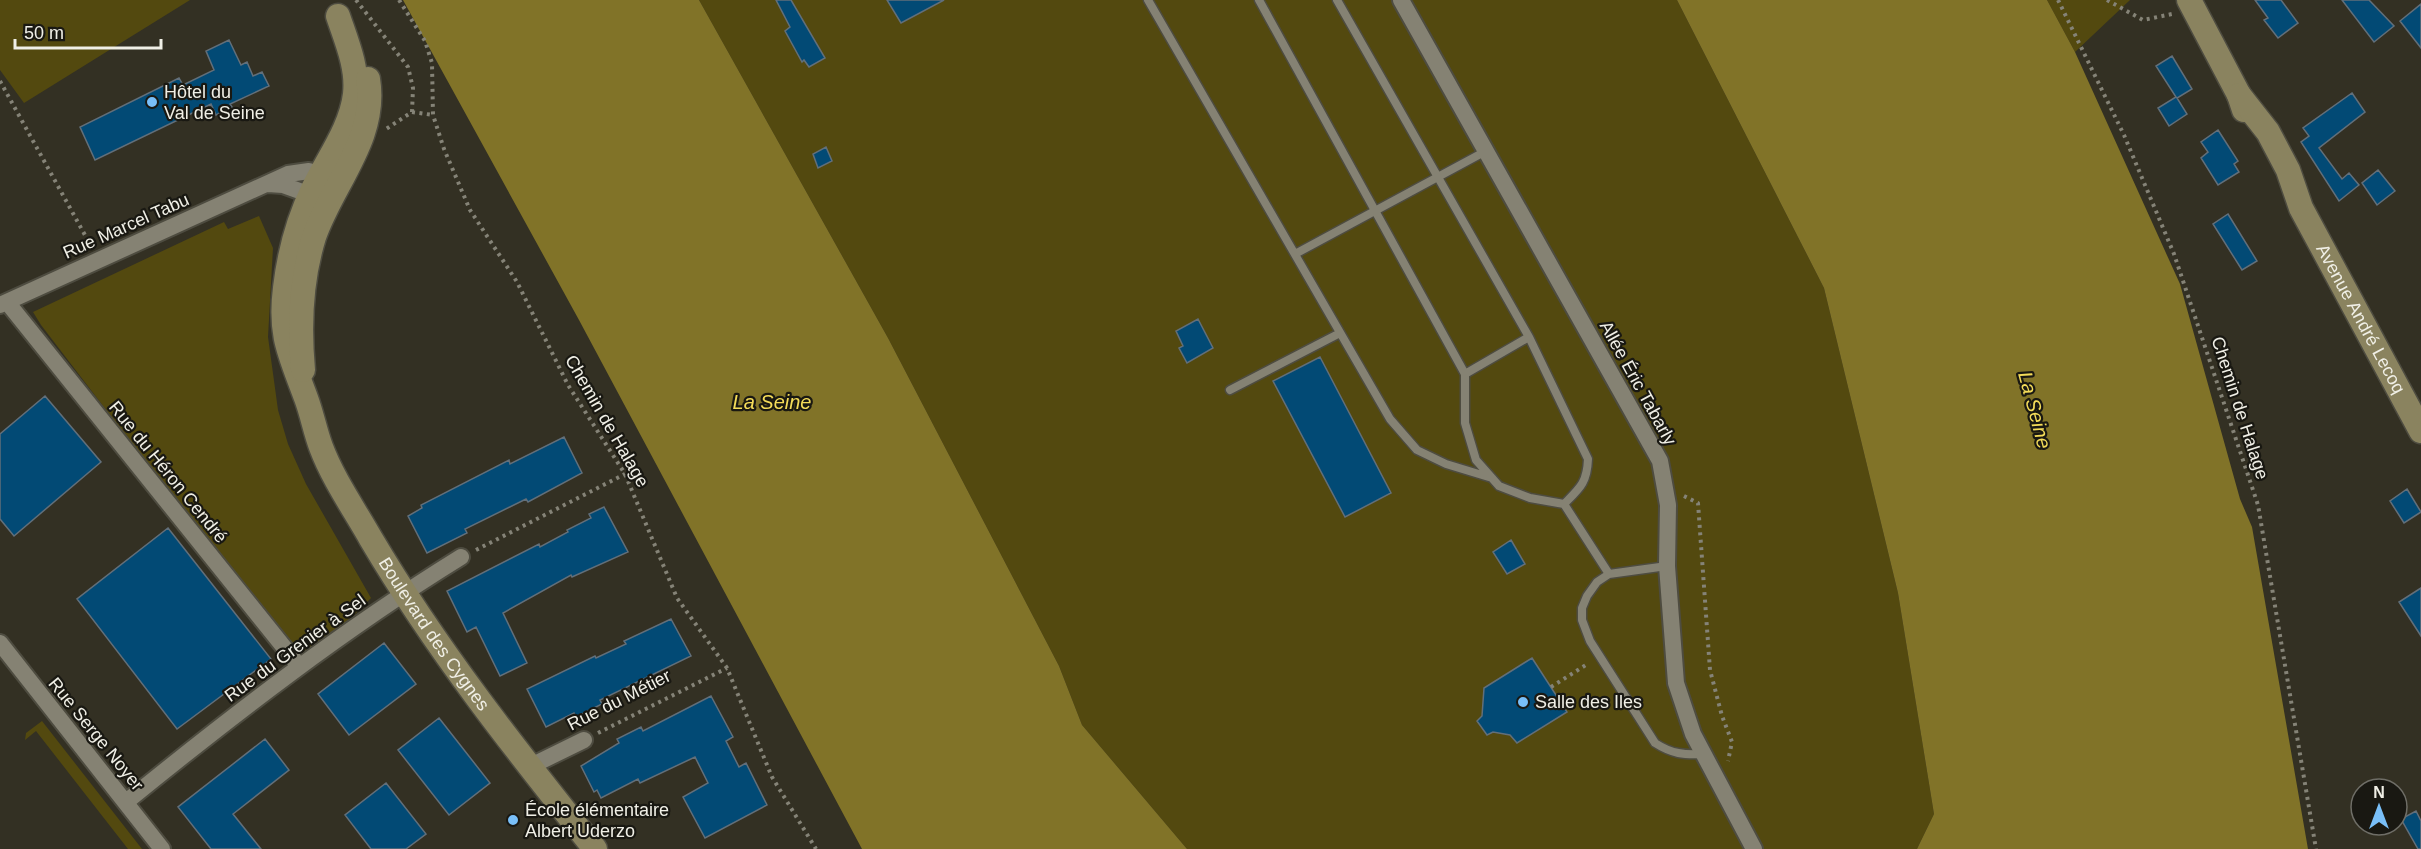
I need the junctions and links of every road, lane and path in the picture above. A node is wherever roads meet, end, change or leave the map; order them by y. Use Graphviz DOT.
graph roads {
  1 [pos="399,0"];
  2 [pos="1148,0"];
  3 [pos="1259,0"];
  4 [pos="1337,0"];
  5 [pos="1401,0"];
  6 [pos="2058,0"];
  7 [pos="2107,0"];
  8 [pos="2196,3"];
  9 [pos="332,8"];
  10 [pos="0,81"];
  11 [pos="412,112"];
  12 [pos="433,115"];
  13 [pos="1486,151"];
  14 [pos="1437,176"];
  15 [pos="271,184"];
  16 [pos="325,189"];
  17 [pos="1375,210"];
  18 [pos="299,225"];
  19 [pos="1295,254"];
  20 [pos="98,260"];
  21 [pos="4,303"];
  22 [pos="1340,333"];
  23 [pos="1529,337"];
  24 [pos="1465,374"];
  25 [pos="1230,390"];
  26 [pos="306,399"];
  27 [pos="2421,431"];
  28 [pos="625,474"];
  29 [pos="1492,478"];
  30 [pos="1665,485"];
  31 [pos="1564,504"];
  32 [pos="461,557"];
  33 [pos="1667,566"];
  34 [pos="1609,574"];
  35 [pos="404,593"];
  36 [pos="0,643"];
  37 [pos="1599,656"];
  38 [pos="299,666"];
  39 [pos="727,668"];
  40 [pos="1551,687"];
  41 [pos="584,740"];
  42 [pos="1703,754"];
  43 [pos="529,767"];
  44 [pos="1726,770"];
  45 [pos="126,802"];
  46 [pos="162,849"];
  47 [pos="595,849"];
  48 [pos="816,849"];
  49 [pos="1754,849"];
  50 [pos="2316,849"];
  1 -- 12 [label="path, Chemin de Halage"];
  2 -- 19 [label="lane"];
  3 -- 17 [label="lane"];
  4 -- 14 [label="lane"];
  5 -- 13 [label="street, Allée Éric Tabarly"];
  6 -- 50 [label="path, Chemin de Halage"];
  7 -- 8 [label="path"];
  8 -- 27 [label="main road, Avenue André Lecoq"];
  9 -- 16 [label="main road, Boulevard des Cygnes"];
  10 -- 20 [label="path"];
  11 -- 12 [label="path"];
  12 -- 28 [label="path, Chemin de Halage"];
  13 -- 14 [label="lane"];
  13 -- 30 [label="street, Allée Éric Tabarly"];
  14 -- 17 [label="lane"];
  14 -- 23 [label="lane"];
  15 -- 16 [label="street, Rue Marcel Tabu"];
  15 -- 18 [label="street"];
  15 -- 20 [label="street, Rue Marcel Tabu"];
  16 -- 18 [label="main road, Boulevard des Cygnes"];
  16 -- 26 [label="main road, Boulevard des Cygnes"];
  17 -- 19 [label="lane"];
  17 -- 24 [label="lane"];
  18 -- 26 [label="main road, Boulevard des Cygnes"];
  19 -- 22 [label="lane"];
  20 -- 21 [label="street, Rue Marcel Tabu"];
  21 -- 38 [label="street, Rue du Héron Cendré"];
  22 -- 25 [label="lane"];
  22 -- 29 [label="lane"];
  23 -- 24 [label="lane"];
  23 -- 31 [label="lane"];
  24 -- 29 [label="lane"];
  26 -- 35 [label="main road, Boulevard des Cygnes"];
  28 -- 32 [label="path"];
  28 -- 39 [label="path, Chemin de Halage"];
  29 -- 31 [label="lane"];
  30 -- 33 [label="street, Allée Éric Tabarly"];
  30 -- 44 [label="path"];
  31 -- 34 [label="lane"];
  32 -- 35 [label="street, Rue du Grenier à Sel"];
  33 -- 34 [label="lane"];
  33 -- 42 [label="street, Allée Éric Tabarly"];
  34 -- 37 [label="lane"];
  35 -- 38 [label="street, Rue du Grenier à Sel"];
  35 -- 43 [label="main road, Boulevard des Cygnes"];
  36 -- 45 [label="street, Rue Serge Noyer"];
  37 -- 40 [label="path"];
  37 -- 42 [label="lane"];
  38 -- 45 [label="street, Rue du Grenier à Sel"];
  39 -- 41 [label="path, Rue du Métier"];
  39 -- 48 [label="path, Chemin de Halage"];
  41 -- 43 [label="street, Rue du Métier"];
  42 -- 49 [label="street, Allée Éric Tabarly"];
  43 -- 47 [label="main road, Boulevard des Cygnes"];
  45 -- 46 [label="street, Rue Serge Noyer"];
}
